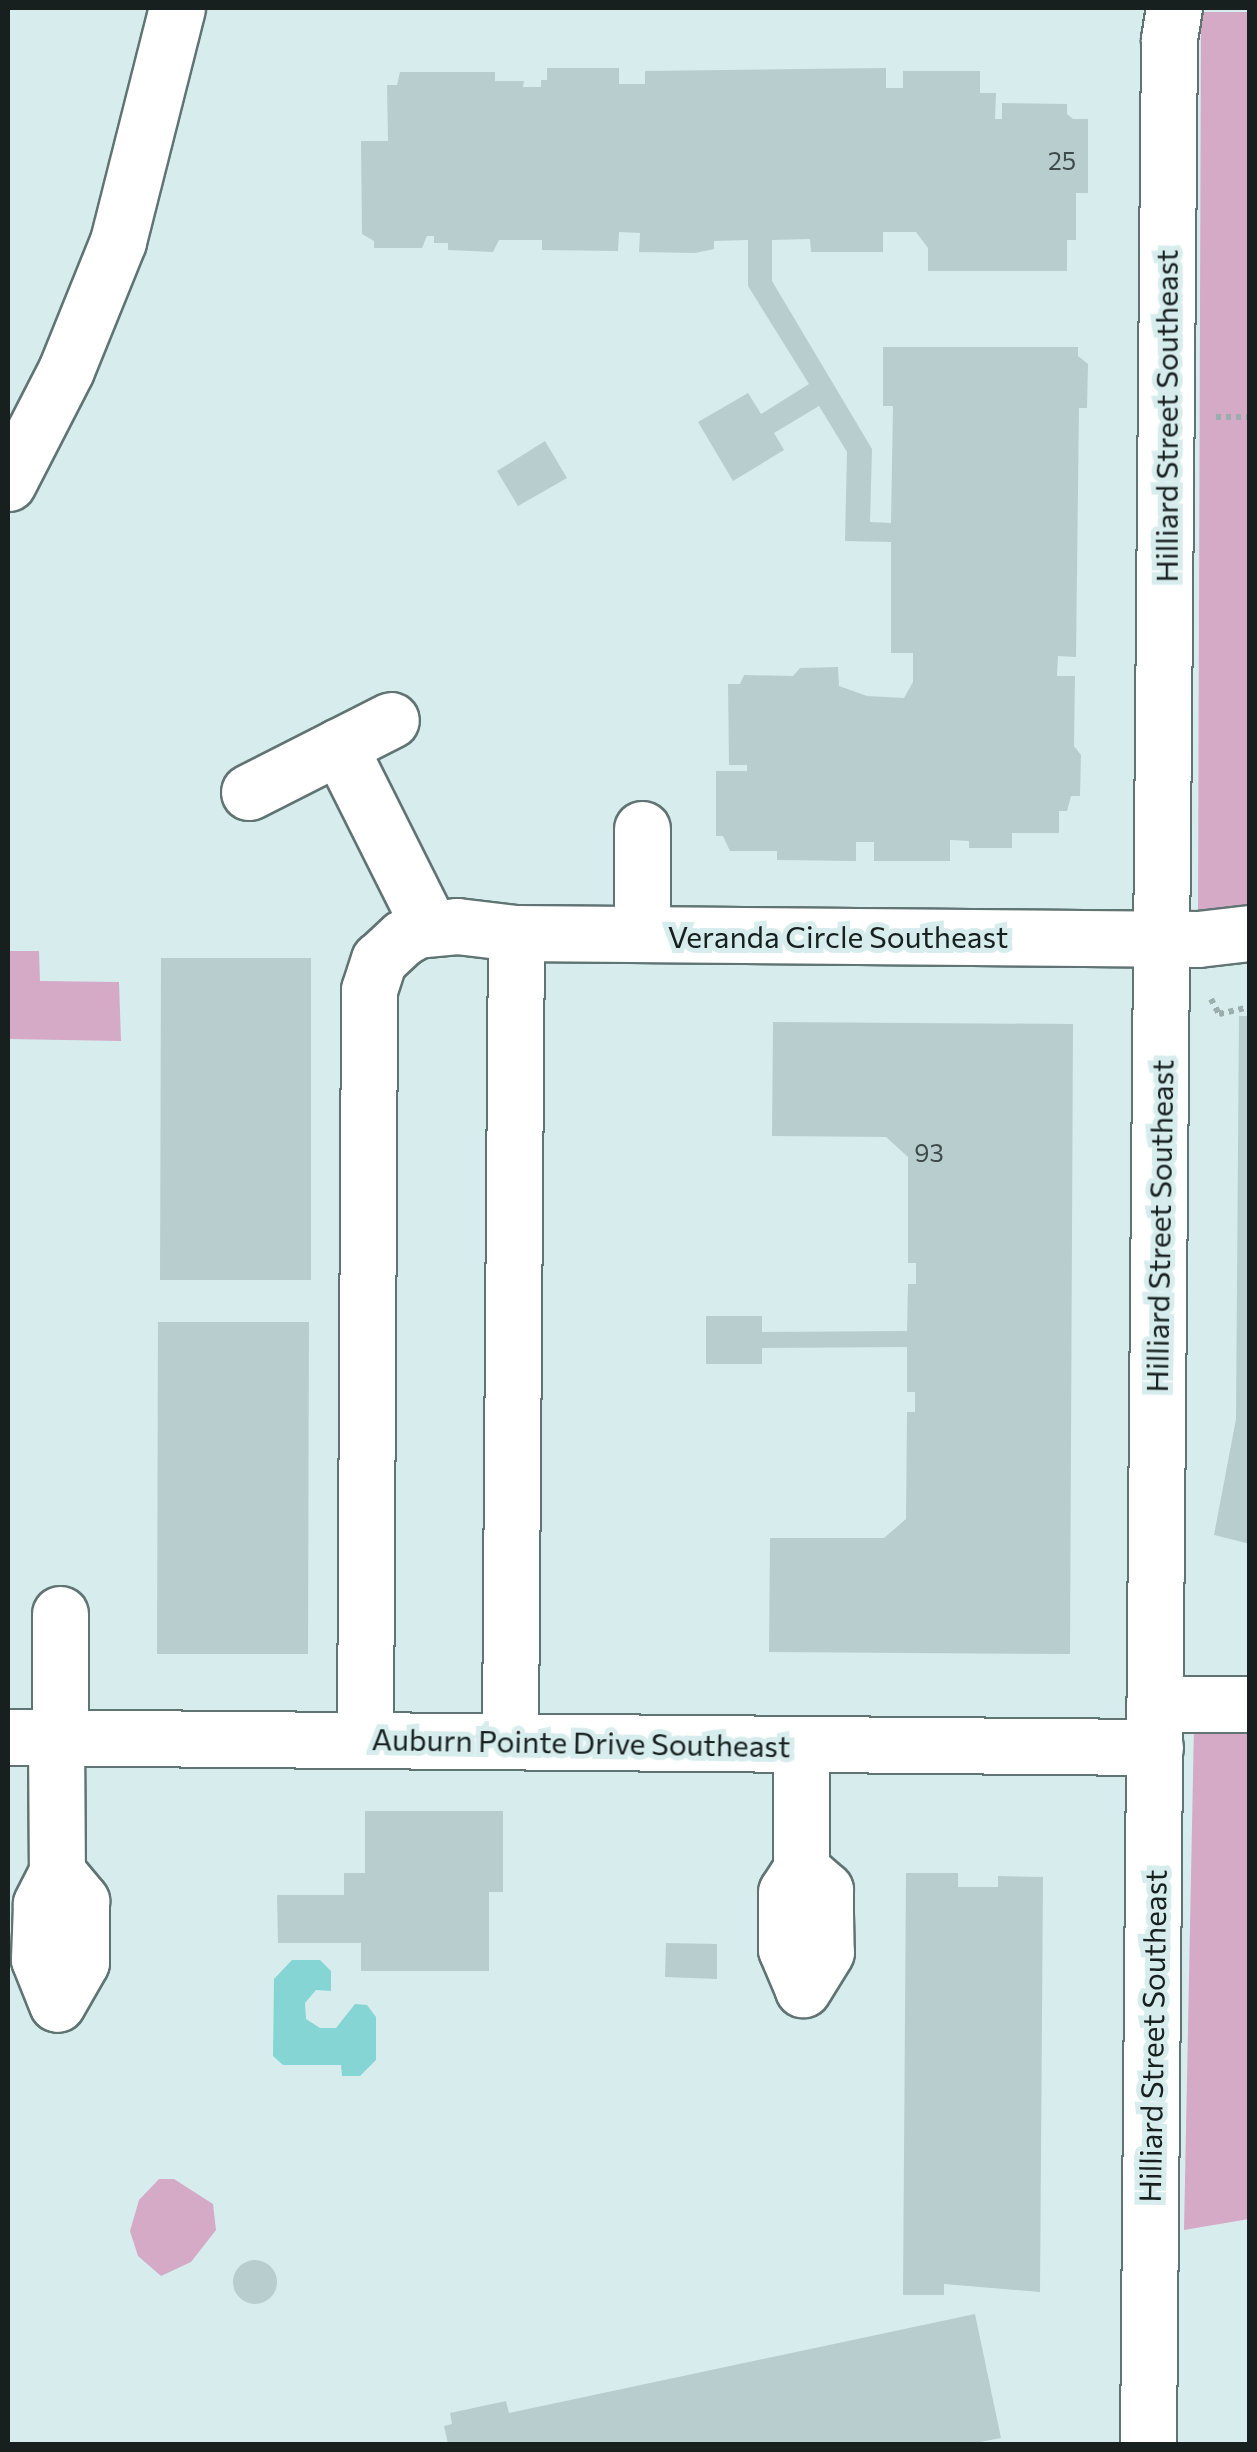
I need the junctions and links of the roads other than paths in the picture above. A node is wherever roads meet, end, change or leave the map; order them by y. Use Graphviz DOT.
graph roads {
  1 [pos="178,8"];
  2 [pos="1174,8"];
  3 [pos="8,483"];
  4 [pos="390,720"];
  5 [pos="339,746"];
  6 [pos="248,792"];
  7 [pos="642,829"];
  8 [pos="430,928"];
  9 [pos="516,933"];
  10 [pos="642,934"];
  11 [pos="1250,934"];
  12 [pos="1161,938"];
  13 [pos="60,1614"];
  14 [pos="1250,1704"];
  15 [pos="1154,1726"];
  16 [pos="41,1737"];
  17 [pos="365,1740"];
  18 [pos="510,1741"];
  19 [pos="802,1744"];
  20 [pos="801,1869"];
  21 [pos="57,1872"];
  22 [pos="1148,2444"];
  1 -- 3 [label="main road"];
  2 -- 12 [label="main road, Hilliard Street Southeast"];
  4 -- 5 [label="main road"];
  5 -- 6 [label="main road"];
  5 -- 8 [label="main road"];
  7 -- 10 [label="main road"];
  8 -- 9 [label="main road, Veranda Circle Southeast"];
  8 -- 17 [label="main road"];
  9 -- 10 [label="main road, Veranda Circle Southeast"];
  9 -- 18 [label="main road"];
  10 -- 12 [label="main road, Veranda Circle Southeast"];
  11 -- 12 [label="main road, Veranda Circle Southeast"];
  12 -- 15 [label="main road, Hilliard Street Southeast"];
  13 -- 16 [label="main road"];
  14 -- 15 [label="main road, Auburn Pointe Drive Southeast"];
  15 -- 19 [label="main road, Auburn Pointe Drive Southeast"];
  15 -- 22 [label="main road, Hilliard Street Southeast"];
  16 -- 17 [label="main road, Auburn Pointe Drive Southeast"];
  16 -- 21 [label="main road"];
  17 -- 18 [label="main road, Auburn Pointe Drive Southeast"];
  18 -- 19 [label="main road, Auburn Pointe Drive Southeast"];
  19 -- 20 [label="main road"];
}
